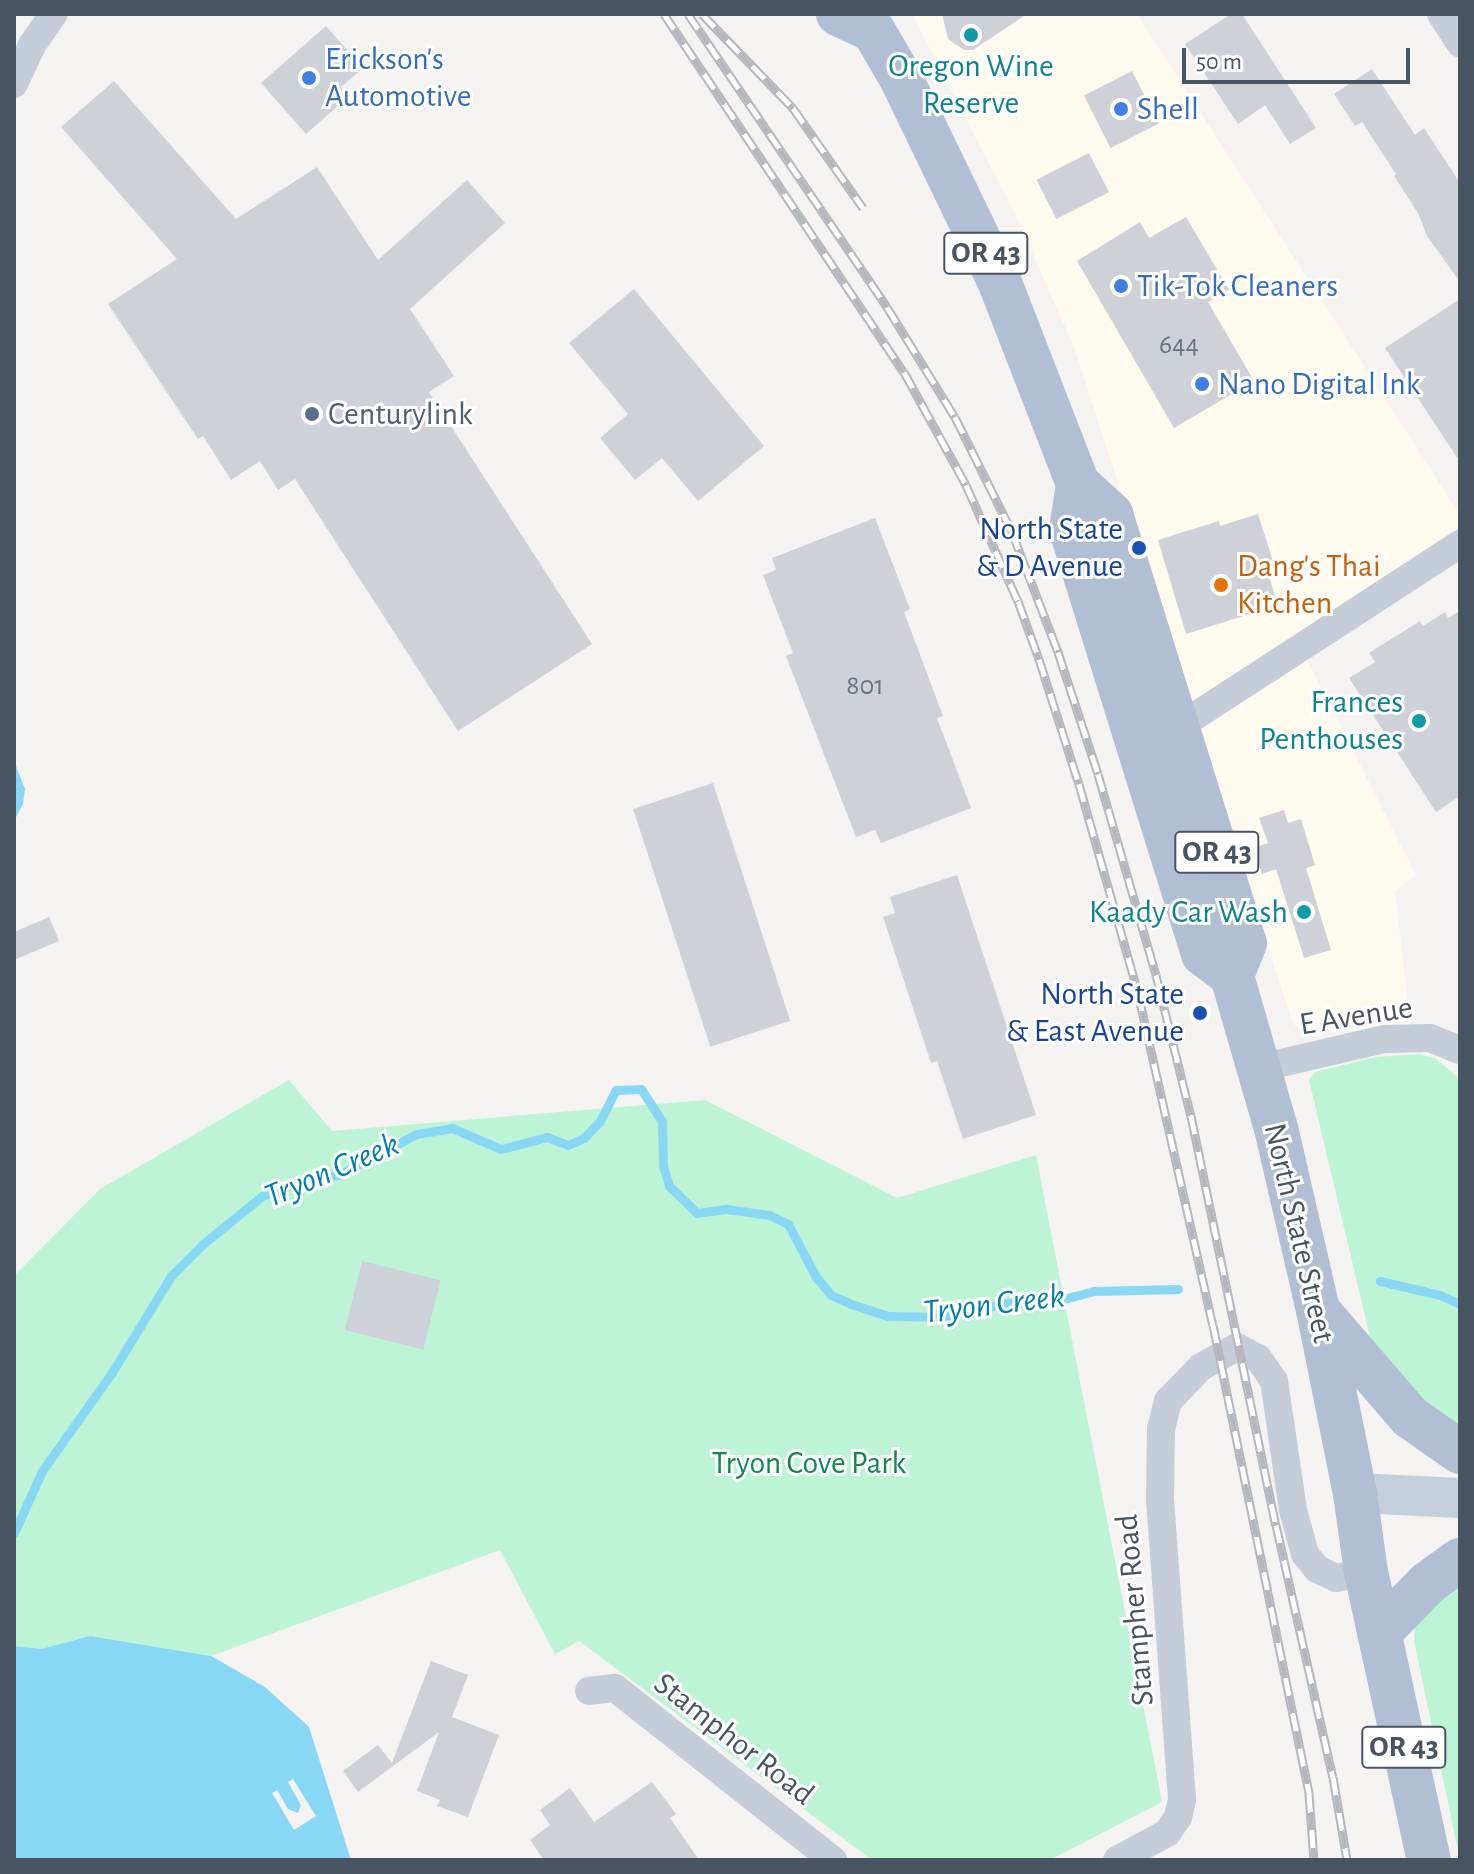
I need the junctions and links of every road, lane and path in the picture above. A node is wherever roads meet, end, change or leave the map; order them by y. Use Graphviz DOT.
graph roads {
  1 [pos="54,14"];
  2 [pos="1441,14"];
  3 [pos="862,19"];
  4 [pos="1460,43"];
  5 [pos="14,84"];
  6 [pos="1078,484"];
  7 [pos="1460,544"];
  8 [pos="1177,728"];
  9 [pos="1139,752"];
  10 [pos="1232,976"];
  11 [pos="1460,1050"];
  12 [pos="1260,1068"];
  13 [pos="1318,1310"];
  14 [pos="1460,1452"];
  15 [pos="1355,1493"];
  16 [pos="1460,1498"];
  17 [pos="1460,1560"];
  18 [pos="1366,1572"];
  19 [pos="1379,1633"];
  20 [pos="589,1691"];
  21 [pos="833,1860"];
  22 [pos="1117,1860"];
  23 [pos="1429,1860"];
  1 -- 5 [label="street"];
  2 -- 4 [label="street"];
  3 -- 6 [label="main road, OR 43"];
  6 -- 8 [label="main road, OR 43"];
  6 -- 9 [label="main road, OR 43"];
  7 -- 8 [label="street"];
  8 -- 9 [label="street"];
  8 -- 10 [label="main road, OR 43"];
  9 -- 10 [label="main road, OR 43"];
  10 -- 12 [label="main road, North State Street / OR 43"];
  11 -- 12 [label="street, E Avenue"];
  12 -- 13 [label="main road, North State Street / OR 43"];
  13 -- 14 [label="main road"];
  13 -- 15 [label="main road, North State Street / OR 43"];
  15 -- 16 [label="main road"];
  15 -- 18 [label="main road, OR 43"];
  17 -- 19 [label="main road"];
  18 -- 19 [label="main road, OR 43"];
  18 -- 22 [label="street, Stampher Road"];
  19 -- 23 [label="main road, OR 43"];
  20 -- 21 [label="street, Stamphor Road"];
}
